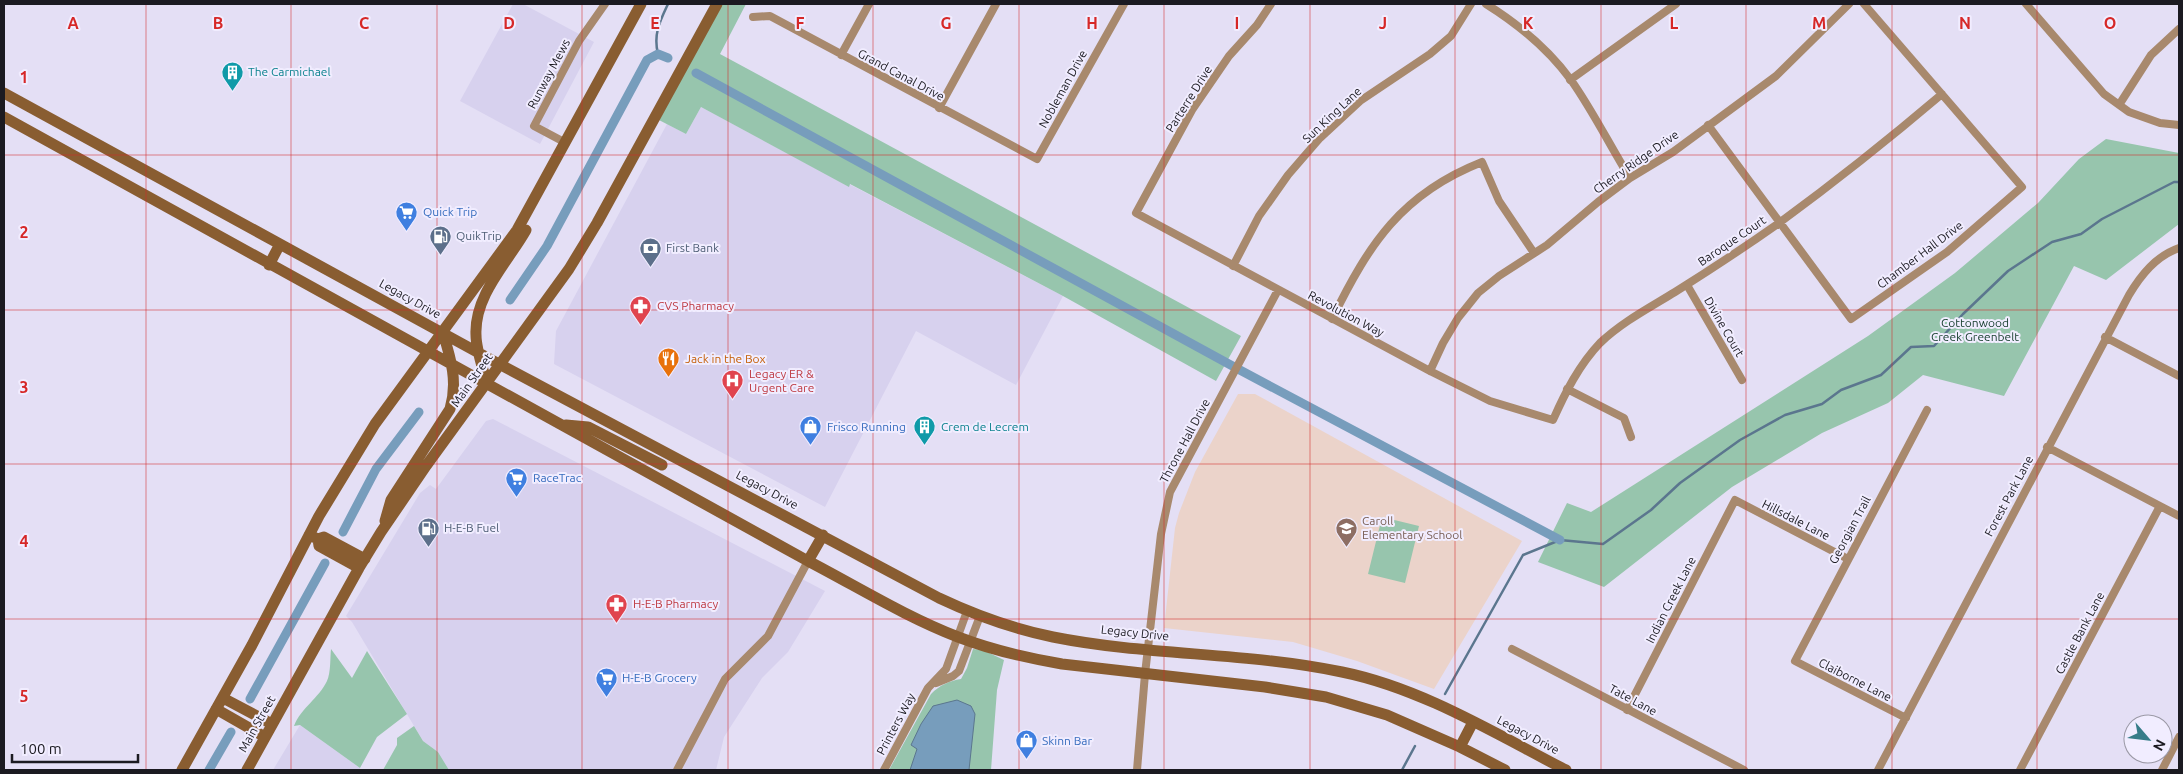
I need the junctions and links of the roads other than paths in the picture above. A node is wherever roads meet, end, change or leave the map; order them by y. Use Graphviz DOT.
graph roads {
  1 [pos="605,4"];
  2 [pos="641,4"];
  3 [pos="717,4"];
  4 [pos="869,4"];
  5 [pos="996,4"];
  6 [pos="1124,4"];
  7 [pos="1271,4"];
  8 [pos="1471,4"];
  9 [pos="1486,4"];
  10 [pos="1661,4"];
  11 [pos="1676,4"];
  12 [pos="1849,4"];
  13 [pos="1864,4"];
  14 [pos="2026,4"];
  15 [pos="1666,11"];
  16 [pos="753,17"];
  17 [pos="2179,29"];
  18 [pos="841,55"];
  19 [pos="1570,80"];
  20 [pos="4,93"];
  21 [pos="1942,94"];
  22 [pos="2119,105"];
  23 [pos="940,108"];
  24 [pos="4,117"];
  25 [pos="1708,125"];
  26 [pos="2179,125"];
  27 [pos="566,143"];
  28 [pos="115,154"];
  29 [pos="1037,160"];
  30 [pos="105,174"];
  31 [pos="1630,178"];
  32 [pos="542,187"];
  33 [pos="1136,213"];
  34 [pos="1778,223"];
  35 [pos="280,244"];
  36 [pos="2179,248"];
  37 [pos="1534,254"];
  38 [pos="269,265"];
  39 [pos="1233,266"];
  40 [pos="1687,285"];
  41 [pos="1278,290"];
  42 [pos="1332,320"];
  43 [pos="443,333"];
  44 [pos="2105,337"];
  45 [pos="428,353"];
  46 [pos="480,354"];
  47 [pos="499,364"];
  48 [pos="453,366"];
  49 [pos="1430,371"];
  50 [pos="2179,376"];
  51 [pos="1742,380"];
  52 [pos="487,384"];
  53 [pos="1567,389"];
  54 [pos="1927,410"];
  55 [pos="1553,420"];
  56 [pos="557,424"];
  57 [pos="1631,437"];
  58 [pos="2047,448"];
  59 [pos="669,454"];
  60 [pos="662,465"];
  61 [pos="655,477"];
  62 [pos="1735,500"];
  63 [pos="2160,506"];
  64 [pos="2179,516"];
  65 [pos="381,532"];
  66 [pos="823,535"];
  67 [pos="314,537"];
  68 [pos="1848,559"];
  69 [pos="808,561"];
  70 [pos="362,563"];
  71 [pos="967,611"];
  72 [pos="980,616"];
  73 [pos="958,637"];
  74 [pos="970,641"];
  75 [pos="1148,649"];
  76 [pos="1512,650"];
  77 [pos="1795,661"];
  78 [pos="1144,674"];
  79 [pos="928,688"];
  80 [pos="223,698"];
  81 [pos="216,709"];
  82 [pos="1627,710"];
  83 [pos="1906,718"];
  84 [pos="1474,722"];
  85 [pos="272,724"];
  86 [pos="266,737"];
  87 [pos="2179,737"];
  88 [pos="1460,747"];
  89 [pos="1727,762"];
  90 [pos="182,770"];
  91 [pos="247,770"];
  92 [pos="677,770"];
  93 [pos="884,770"];
  94 [pos="1137,770"];
  95 [pos="1505,770"];
  96 [pos="1566,770"];
  97 [pos="1722,770"];
  98 [pos="1744,770"];
  99 [pos="1878,770"];
  100 [pos="2020,770"];
  101 [pos="2162,770"];
  1 -- 27 [label="street, Runway Mews"];
  2 -- 27 [label="main road"];
  3 -- 47 [label="main road, Main Street"];
  4 -- 18 [label="street"];
  5 -- 23 [label="street"];
  6 -- 29 [label="street, Nobleman Drive"];
  7 -- 33 [label="street, Parterre Drive"];
  8 -- 39 [label="street, Sun King Lane"];
  9 -- 19 [label="street"];
  10 -- 15 [label="street"];
  11 -- 15 [label="street"];
  12 -- 25 [label="street, Cherry Ridge Drive"];
  13 -- 21 [label="street, Chamber Hall Drive"];
  14 -- 22 [label="street"];
  15 -- 19 [label="street"];
  16 -- 18 [label="street, Grand Canal Drive"];
  17 -- 22 [label="street"];
  18 -- 23 [label="street, Grand Canal Drive"];
  19 -- 31 [label="street"];
  20 -- 28 [label="main road, Legacy Drive"];
  21 -- 34 [label="street, Baroque Court"];
  21 -- 34 [label="street, Chamber Hall Drive"];
  22 -- 26 [label="street"];
  23 -- 29 [label="street, Grand Canal Drive"];
  24 -- 30 [label="main road"];
  25 -- 31 [label="street, Cherry Ridge Drive"];
  25 -- 34 [label="street, Chamber Hall Drive"];
  27 -- 32 [label="main road"];
  28 -- 30 [label="main road"];
  28 -- 35 [label="main road, Legacy Drive"];
  30 -- 38 [label="main road"];
  31 -- 37 [label="street, Cherry Ridge Drive"];
  32 -- 43 [label="main road"];
  32 -- 46 [label="main road"];
  33 -- 39 [label="street, Revolution Way"];
  34 -- 40 [label="street, Baroque Court"];
  35 -- 38 [label="main road"];
  35 -- 43 [label="main road, Legacy Drive"];
  36 -- 44 [label="street, Forest Park Lane"];
  37 -- 42 [label="street"];
  37 -- 49 [label="street, Cherry Ridge Drive"];
  38 -- 45 [label="main road"];
  39 -- 41 [label="street, Revolution Way"];
  40 -- 51 [label="street, Divine Court"];
  40 -- 53 [label="street, Baroque Court"];
  41 -- 42 [label="street, Revolution Way"];
  41 -- 75 [label="street, Throne Hall Drive"];
  42 -- 49 [label="street, Revolution Way"];
  43 -- 45 [label="main road"];
  43 -- 46 [label="main road, Legacy Drive"];
  43 -- 48 [label="main road"];
  44 -- 50 [label="street"];
  44 -- 58 [label="street, Forest Park Lane"];
  45 -- 48 [label="main road"];
  45 -- 67 [label="main road"];
  46 -- 47 [label="main road, Legacy Drive"];
  46 -- 52 [label="main road"];
  47 -- 52 [label="main road, Main Street"];
  47 -- 59 [label="main road, Legacy Drive"];
  48 -- 52 [label="main road"];
  48 -- 65 [label="main road"];
  49 -- 55 [label="street, Revolution Way"];
  52 -- 56 [label="main road"];
  52 -- 65 [label="main road, Main Street"];
  53 -- 55 [label="street, Baroque Court"];
  53 -- 57 [label="street"];
  54 -- 68 [label="street, Georgian Trail"];
  56 -- 60 [label="main road"];
  56 -- 61 [label="main road"];
  58 -- 63 [label="street"];
  58 -- 83 [label="street, Forest Park Lane"];
  59 -- 60 [label="main road"];
  59 -- 66 [label="main road, Legacy Drive"];
  60 -- 61 [label="main road"];
  61 -- 69 [label="main road"];
  62 -- 68 [label="street, Hillsdale Lane"];
  62 -- 82 [label="street, Indian Creek Lane"];
  63 -- 64 [label="street"];
  63 -- 100 [label="street, Castle Bank Lane"];
  65 -- 70 [label="main road, Main Street"];
  66 -- 69 [label="main road"];
  66 -- 71 [label="main road, Legacy Drive"];
  67 -- 70 [label="main road"];
  67 -- 80 [label="main road"];
  68 -- 77 [label="street, Georgian Trail"];
  69 -- 73 [label="main road"];
  69 -- 92 [label="street"];
  70 -- 85 [label="main road, Main Street"];
  71 -- 72 [label="main road, Legacy Drive"];
  71 -- 73 [label="street, Printers Way"];
  72 -- 74 [label="street, Printers Way"];
  72 -- 75 [label="main road, Legacy Drive"];
  73 -- 74 [label="main road"];
  73 -- 79 [label="street, Printers Way"];
  74 -- 78 [label="main road"];
  74 -- 79 [label="street, Printers Way"];
  75 -- 78 [label="street, Throne Hall Drive"];
  75 -- 84 [label="main road, Legacy Drive"];
  76 -- 82 [label="street, Tate Lane"];
  77 -- 83 [label="street, Claiborne Lane"];
  78 -- 88 [label="main road"];
  78 -- 94 [label="street, Throne Hall Drive"];
  79 -- 93 [label="street, Printers Way"];
  80 -- 81 [label="main road"];
  80 -- 85 [label="main road"];
  81 -- 86 [label="main road"];
  81 -- 90 [label="main road"];
  82 -- 89 [label="street, Tate Lane"];
  83 -- 99 [label="street, Forest Park Lane"];
  84 -- 88 [label="main road"];
  84 -- 96 [label="main road, Legacy Drive"];
  85 -- 86 [label="main road, Main Street"];
  86 -- 91 [label="main road, Main Street"];
  87 -- 101 [label="street"];
  88 -- 95 [label="main road"];
  89 -- 97 [label="street"];
  89 -- 98 [label="street, Tate Lane"];
}
